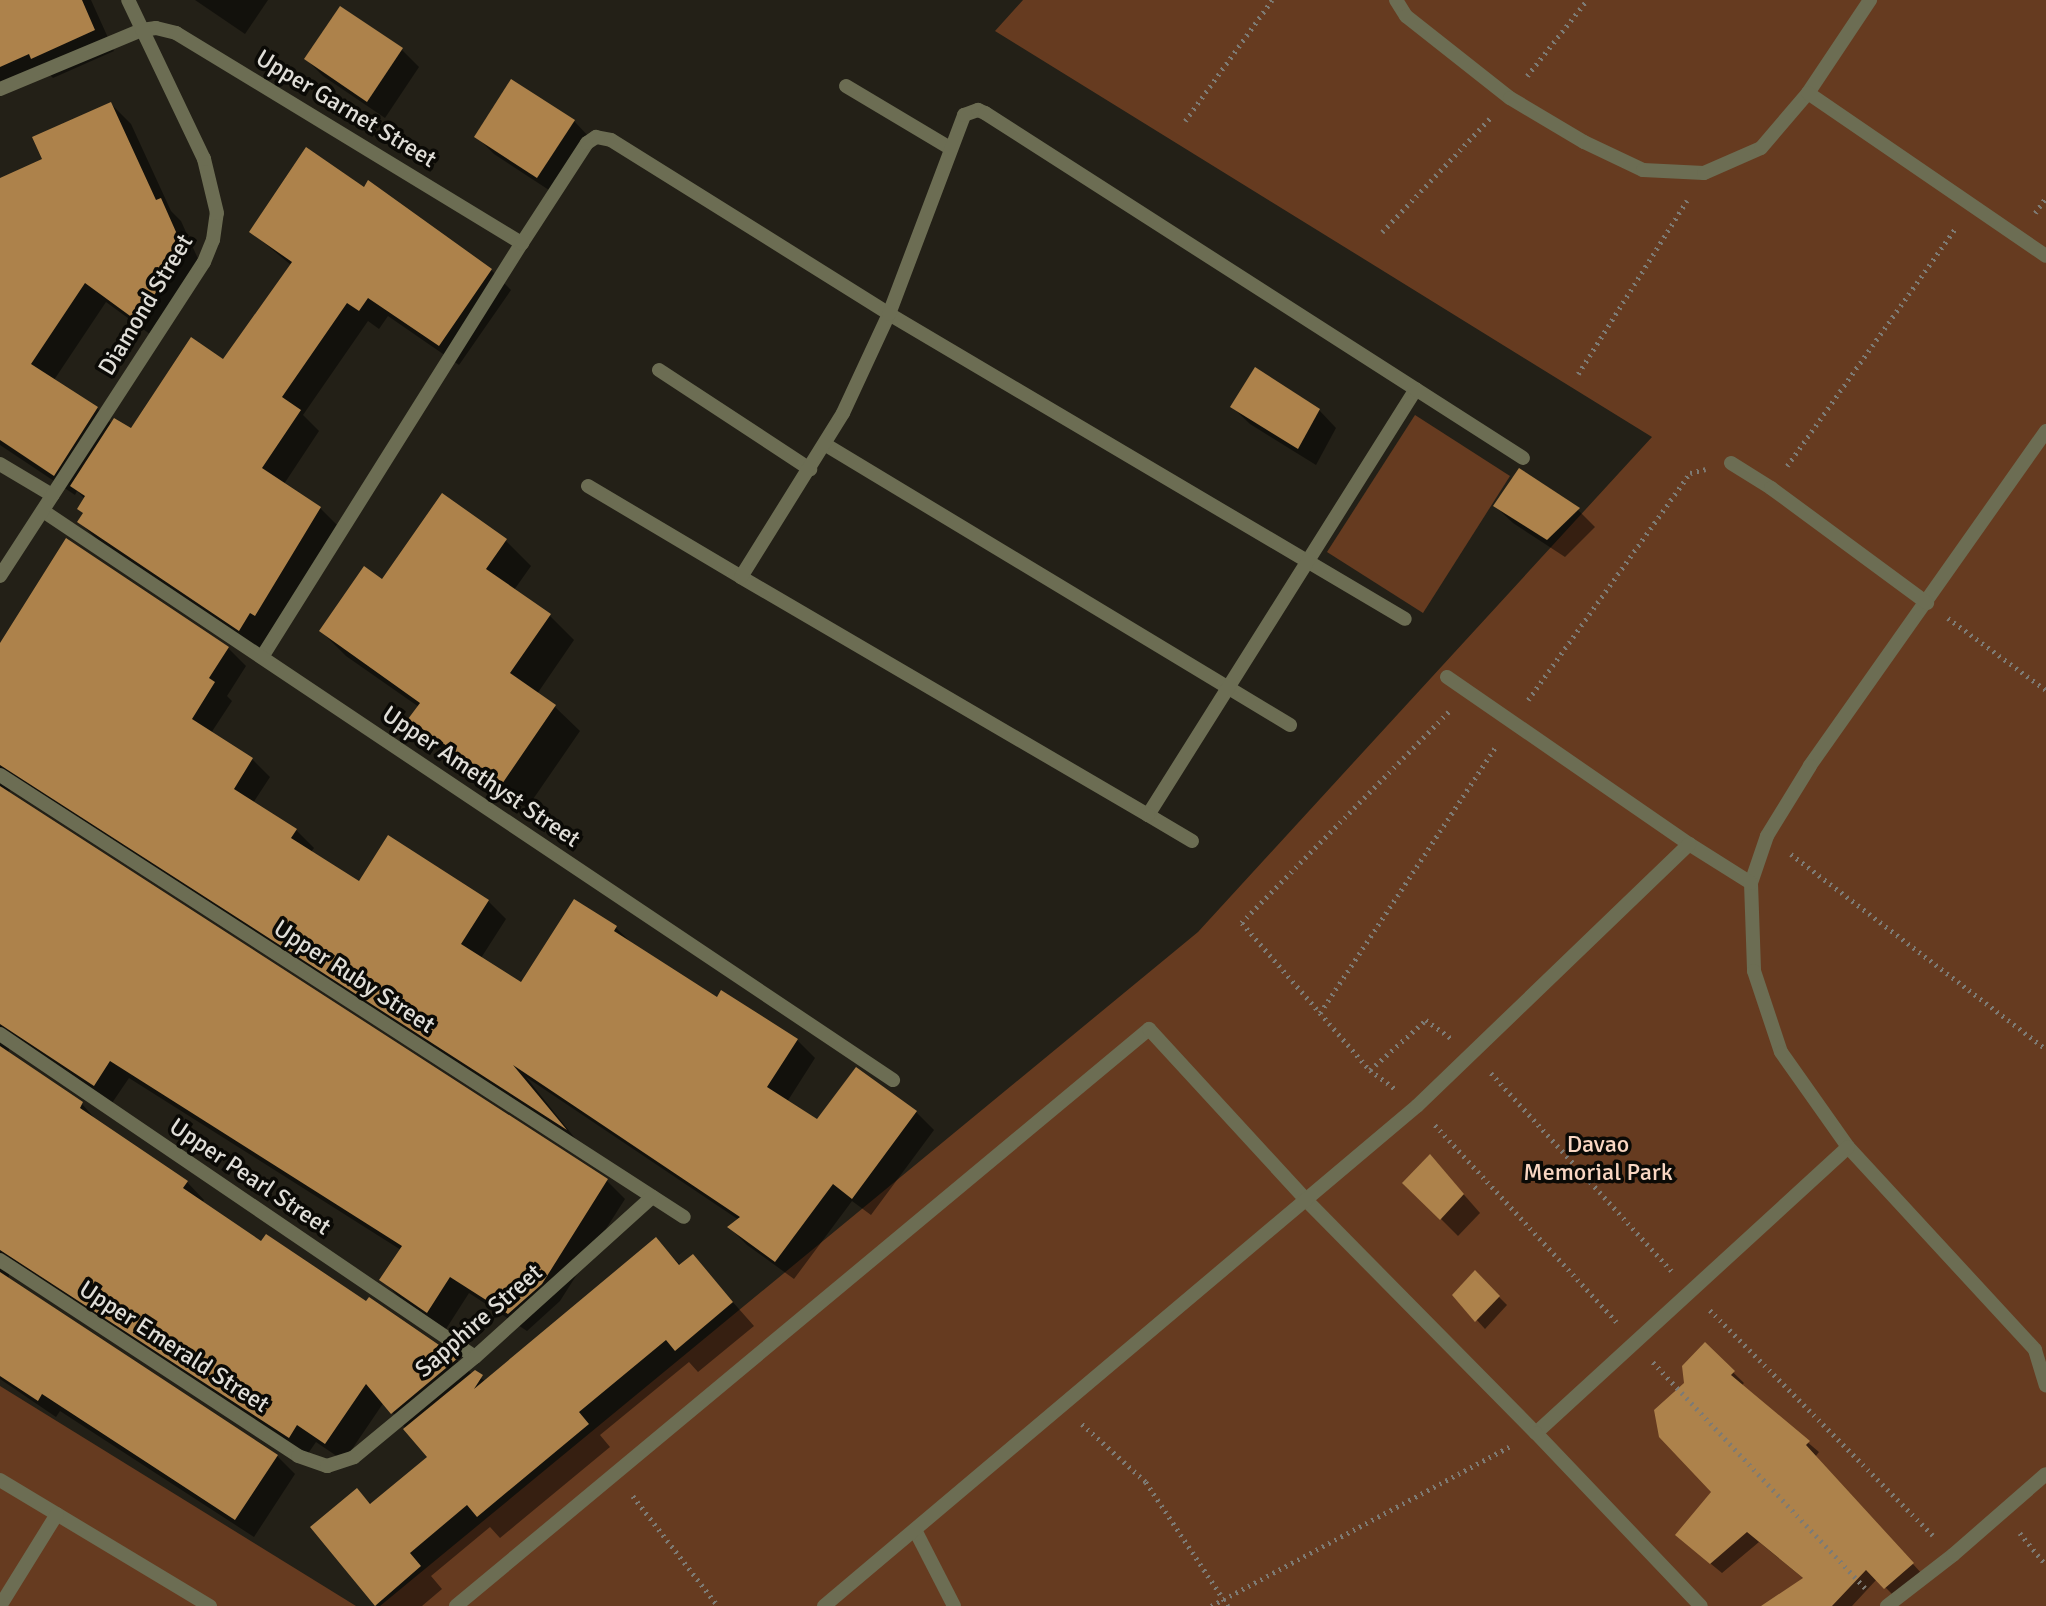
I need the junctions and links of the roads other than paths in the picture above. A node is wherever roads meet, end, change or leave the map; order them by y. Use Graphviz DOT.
graph roads {
  1 [pos="128,0"];
  2 [pos="1396,0"];
  3 [pos="1870,0"];
  4 [pos="142,30"];
  5 [pos="846,86"];
  6 [pos="0,89"];
  7 [pos="1808,93"];
  8 [pos="950,148"];
  9 [pos="522,243"];
  10 [pos="2046,256"];
  11 [pos="889,314"];
  12 [pos="659,370"];
  13 [pos="1416,388"];
  14 [pos="2046,431"];
  15 [pos="826,445"];
  16 [pos="1523,458"];
  17 [pos="1731,463"];
  18 [pos="0,464"];
  19 [pos="810,469"];
  20 [pos="588,486"];
  21 [pos="52,495"];
  22 [pos="43,511"];
  23 [pos="1308,562"];
  24 [pos="0,576"];
  25 [pos="741,576"];
  26 [pos="1927,603"];
  27 [pos="1405,619"];
  28 [pos="262,657"];
  29 [pos="1447,677"];
  30 [pos="1228,687"];
  31 [pos="1290,726"];
  32 [pos="0,775"];
  33 [pos="1148,816"];
  34 [pos="1192,841"];
  35 [pos="1689,844"];
  36 [pos="1751,883"];
  37 [pos="0,1034"];
  38 [pos="893,1080"];
  39 [pos="1848,1147"];
  40 [pos="652,1196"];
  41 [pos="1307,1202"];
  42 [pos="684,1217"];
  43 [pos="0,1260"];
  44 [pos="2040,1352"];
  45 [pos="475,1357"];
  46 [pos="2046,1385"];
  47 [pos="1536,1433"];
  48 [pos="327,1466"];
  49 [pos="2046,1474"];
  50 [pos="0,1480"];
  51 [pos="57,1514"];
  52 [pos="915,1530"];
  53 [pos="0,1605"];
  54 [pos="210,1606"];
  55 [pos="456,1606"];
  56 [pos="824,1606"];
  57 [pos="954,1606"];
  58 [pos="1701,1606"];
  59 [pos="1887,1606"];
  1 -- 4 [label="street, Diamond Street"];
  2 -- 7 [label="street"];
  3 -- 7 [label="street"];
  4 -- 6 [label="street"];
  4 -- 9 [label="street, Upper Garnet Street"];
  4 -- 21 [label="street, Diamond Street"];
  5 -- 8 [label="street"];
  7 -- 10 [label="street"];
  8 -- 11 [label="street"];
  8 -- 13 [label="street"];
  9 -- 11 [label="street"];
  9 -- 28 [label="street"];
  11 -- 15 [label="street"];
  11 -- 23 [label="street"];
  12 -- 19 [label="street"];
  13 -- 16 [label="street"];
  13 -- 23 [label="street"];
  14 -- 26 [label="street"];
  15 -- 19 [label="street"];
  15 -- 30 [label="street"];
  17 -- 26 [label="street"];
  18 -- 21 [label="street"];
  19 -- 25 [label="street"];
  20 -- 25 [label="street"];
  21 -- 22 [label="street, Diamond Street"];
  22 -- 24 [label="street, Diamond Street"];
  22 -- 28 [label="street, Upper Amethyst Street"];
  23 -- 27 [label="street"];
  23 -- 30 [label="street"];
  25 -- 33 [label="street"];
  26 -- 36 [label="street"];
  28 -- 38 [label="street, Upper Amethyst Street"];
  29 -- 35 [label="street"];
  30 -- 31 [label="street"];
  30 -- 33 [label="street"];
  32 -- 40 [label="street, Upper Ruby Street"];
  33 -- 34 [label="street"];
  35 -- 36 [label="street"];
  35 -- 41 [label="street"];
  36 -- 39 [label="street"];
  37 -- 45 [label="street, Upper Pearl Street"];
  39 -- 44 [label="street"];
  39 -- 47 [label="street"];
  40 -- 42 [label="street, Upper Ruby Street"];
  40 -- 45 [label="street, Sapphire Street"];
  41 -- 47 [label="street"];
  41 -- 52 [label="street"];
  41 -- 55 [label="street"];
  43 -- 48 [label="street, Upper Emerald Street"];
  44 -- 46 [label="street"];
  45 -- 48 [label="street, Sapphire Street"];
  47 -- 58 [label="street"];
  49 -- 59 [label="street"];
  50 -- 51 [label="street"];
  51 -- 53 [label="street"];
  51 -- 54 [label="street"];
  52 -- 56 [label="street"];
  52 -- 57 [label="street"];
}
